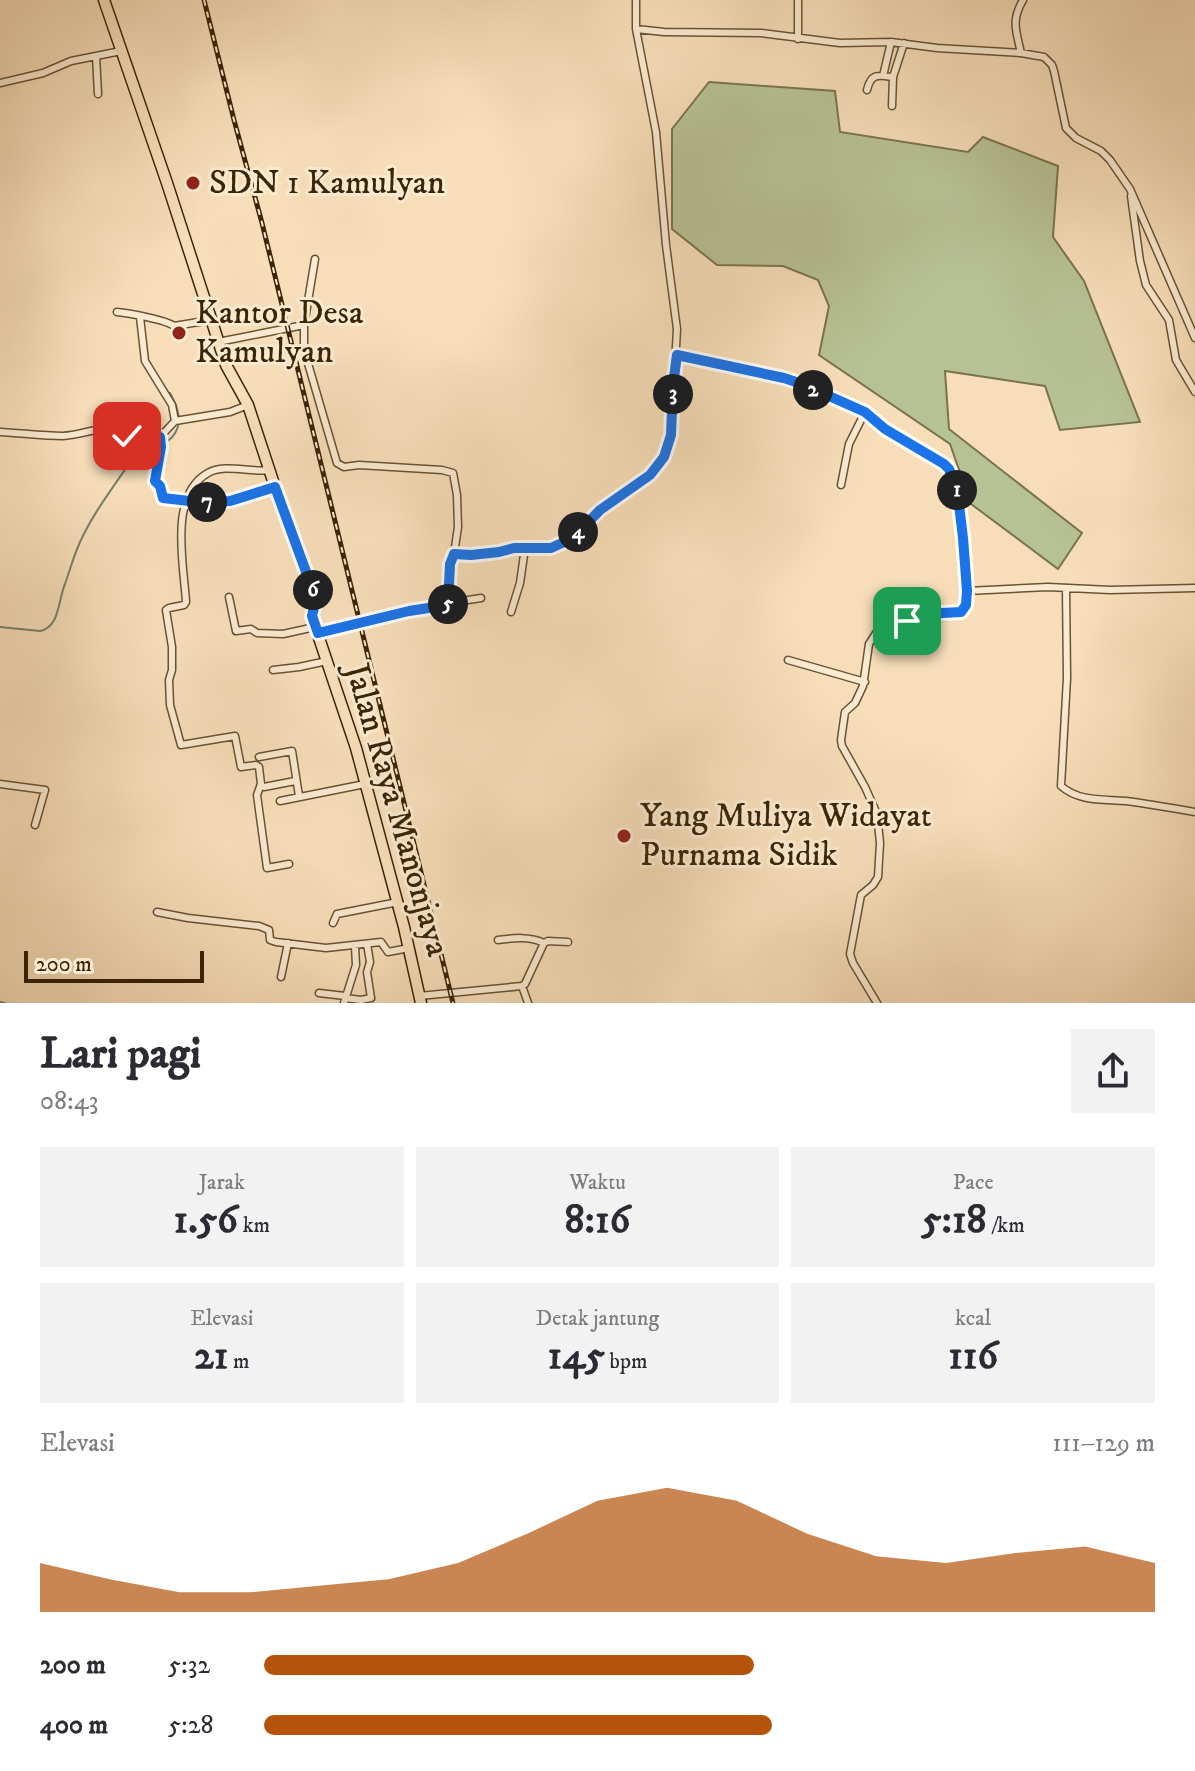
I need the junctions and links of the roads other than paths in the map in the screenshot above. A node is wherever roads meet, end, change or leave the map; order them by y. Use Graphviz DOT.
graph roads {
  1 [pos="104,0"];
  2 [pos="636,0"];
  3 [pos="798,0"];
  4 [pos="1023,0"];
  5 [pos="636,29"];
  6 [pos="798,39"];
  7 [pos="891,42"];
  8 [pos="904,43"];
  9 [pos="121,51"];
  10 [pos="1021,53"];
  11 [pos="96,56"];
  12 [pos="883,76"];
  13 [pos="893,77"];
  14 [pos="0,83"];
  15 [pos="867,90"];
  16 [pos="98,94"];
  17 [pos="892,106"];
  18 [pos="1130,189"];
  19 [pos="315,259"];
  20 [pos="117,312"];
  21 [pos="140,317"];
  22 [pos="211,320"];
  23 [pos="304,325"];
  24 [pos="1195,338"];
  25 [pos="218,342"];
  26 [pos="677,355"];
  27 [pos="1195,392"];
  28 [pos="248,405"];
  29 [pos="865,412"];
  30 [pos="175,421"];
  31 [pos="0,432"];
  32 [pos="161,442"];
  33 [pos="270,470"];
  34 [pos="841,485"];
  35 [pos="275,487"];
  36 [pos="186,501"];
  37 [pos="525,548"];
  38 [pos="454,554"];
  39 [pos="1066,588"];
  40 [pos="1195,588"];
  41 [pos="967,591"];
  42 [pos="229,597"];
  43 [pos="481,598"];
  44 [pos="448,605"];
  45 [pos="511,612"];
  46 [pos="316,630"];
  47 [pos="788,660"];
  48 [pos="327,661"];
  49 [pos="273,670"];
  50 [pos="865,682"];
  51 [pos="259,757"];
  52 [pos="295,781"];
  53 [pos="0,784"];
  54 [pos="365,784"];
  55 [pos="264,787"];
  56 [pos="299,796"];
  57 [pos="280,801"];
  58 [pos="1195,812"];
  59 [pos="35,825"];
  60 [pos="289,864"];
  61 [pos="398,902"];
  62 [pos="157,912"];
  63 [pos="333,923"];
  64 [pos="498,940"];
  65 [pos="568,942"];
  66 [pos="288,943"];
  67 [pos="544,943"];
  68 [pos="367,944"];
  69 [pos="355,946"];
  70 [pos="409,948"];
  71 [pos="281,977"];
  72 [pos="522,986"];
  73 [pos="455,992"];
  74 [pos="319,993"];
  75 [pos="345,999"];
  76 [pos="420,999"];
  77 [pos="458,1003"];
  78 [pos="528,1003"];
  79 [pos="877,1003"];
  1 -- 9 [label="main road, Jalan Raya Manonjaya"];
  2 -- 5 [label="street"];
  3 -- 6 [label="street"];
  4 -- 10 [label="street"];
  5 -- 6 [label="street"];
  5 -- 26 [label="street"];
  6 -- 7 [label="street"];
  7 -- 8 [label="street"];
  7 -- 12 [label="street"];
  8 -- 10 [label="street"];
  8 -- 13 [label="street"];
  9 -- 11 [label="street"];
  9 -- 22 [label="main road, Jalan Raya Manonjaya"];
  10 -- 18 [label="street"];
  11 -- 14 [label="street"];
  11 -- 16 [label="street"];
  12 -- 13 [label="street"];
  12 -- 15 [label="street"];
  13 -- 17 [label="street"];
  18 -- 24 [label="street"];
  18 -- 27 [label="street"];
  19 -- 23 [label="street"];
  20 -- 21 [label="street"];
  21 -- 22 [label="street"];
  21 -- 30 [label="street"];
  22 -- 25 [label="main road, Jalan Raya Manonjaya"];
  23 -- 25 [label="street"];
  23 -- 38 [label="street"];
  25 -- 28 [label="main road, Jalan Raya Manonjaya"];
  26 -- 29 [label="street"];
  26 -- 37 [label="street"];
  28 -- 30 [label="street"];
  28 -- 33 [label="main road, Jalan Raya Manonjaya"];
  29 -- 34 [label="street"];
  29 -- 41 [label="street"];
  30 -- 32 [label="street"];
  31 -- 32 [label="street"];
  32 -- 36 [label="street"];
  33 -- 35 [label="main road, Jalan Raya Manonjaya"];
  33 -- 36 [label="street"];
  35 -- 36 [label="street"];
  35 -- 46 [label="main road, Jalan Raya Manonjaya"];
  36 -- 60 [label="street"];
  37 -- 38 [label="street"];
  37 -- 45 [label="street"];
  38 -- 44 [label="street"];
  39 -- 40 [label="street"];
  39 -- 41 [label="street"];
  39 -- 58 [label="street"];
  41 -- 50 [label="street"];
  42 -- 46 [label="street"];
  43 -- 44 [label="street"];
  44 -- 46 [label="street"];
  46 -- 48 [label="main road, Jalan Raya Manonjaya"];
  47 -- 50 [label="street"];
  48 -- 49 [label="street"];
  48 -- 54 [label="main road, Jalan Raya Manonjaya"];
  50 -- 79 [label="street"];
  51 -- 52 [label="street"];
  52 -- 55 [label="street"];
  52 -- 56 [label="street"];
  53 -- 59 [label="street"];
  54 -- 56 [label="street"];
  54 -- 61 [label="main road, Jalan Raya Manonjaya"];
  56 -- 57 [label="street"];
  61 -- 63 [label="street"];
  61 -- 70 [label="main road, Jalan Raya Manonjaya"];
  62 -- 66 [label="street"];
  64 -- 67 [label="street"];
  65 -- 67 [label="street"];
  66 -- 69 [label="street"];
  66 -- 71 [label="street"];
  67 -- 72 [label="street"];
  68 -- 69 [label="street"];
  68 -- 70 [label="street"];
  68 -- 75 [label="street"];
  69 -- 75 [label="street"];
  70 -- 76 [label="main road, Jalan Raya Manonjaya"];
  72 -- 73 [label="street"];
  72 -- 78 [label="street"];
  73 -- 76 [label="street"];
  73 -- 77 [label="street"];
  74 -- 75 [label="street"];
}
